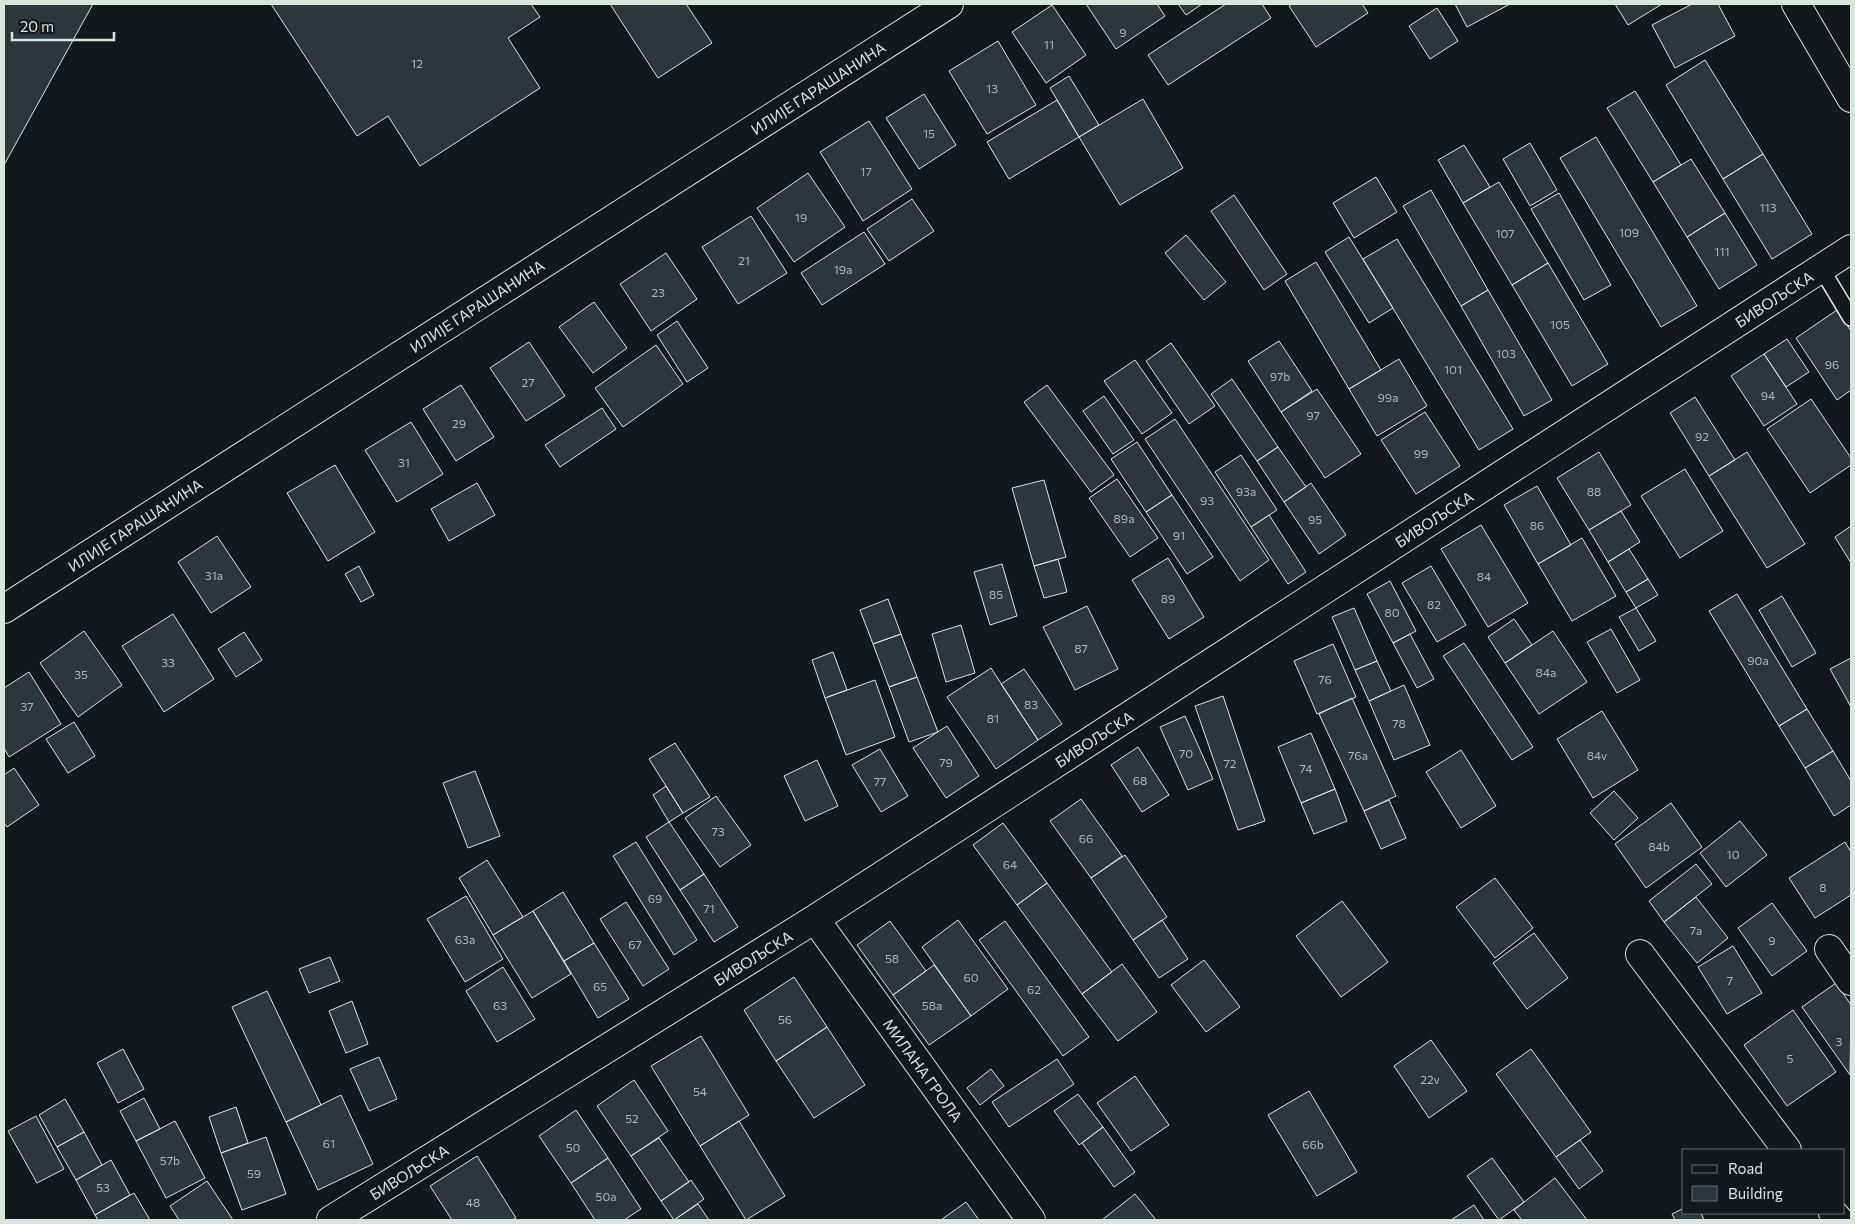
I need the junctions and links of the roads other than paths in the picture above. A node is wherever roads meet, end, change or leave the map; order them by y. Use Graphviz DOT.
graph roads {
  1 [pos="949,4"];
  2 [pos="1796,4"];
  3 [pos="1851,98"];
  4 [pos="1851,249"];
  5 [pos="1821,268"];
  6 [pos="1851,318"];
  7 [pos="4,609"];
  8 [pos="815,919"];
  9 [pos="1829,949"];
  10 [pos="1640,954"];
  11 [pos="1851,981"];
  12 [pos="1786,1149"];
  13 [pos="331,1220"];
  14 [pos="1031,1220"];
  1 -- 7 [label="street, ИЛИЈЕ ГАРАШАНИНА"];
  2 -- 3 [label="street"];
  4 -- 5 [label="street, БИВОЉСКА"];
  5 -- 6 [label="lane"];
  5 -- 8 [label="street, БИВОЉСКА"];
  8 -- 13 [label="street, БИВОЉСКА"];
  8 -- 14 [label="street, МИЛАНА ГРОЛА"];
  9 -- 11 [label="street"];
  10 -- 12 [label="street"];
}
